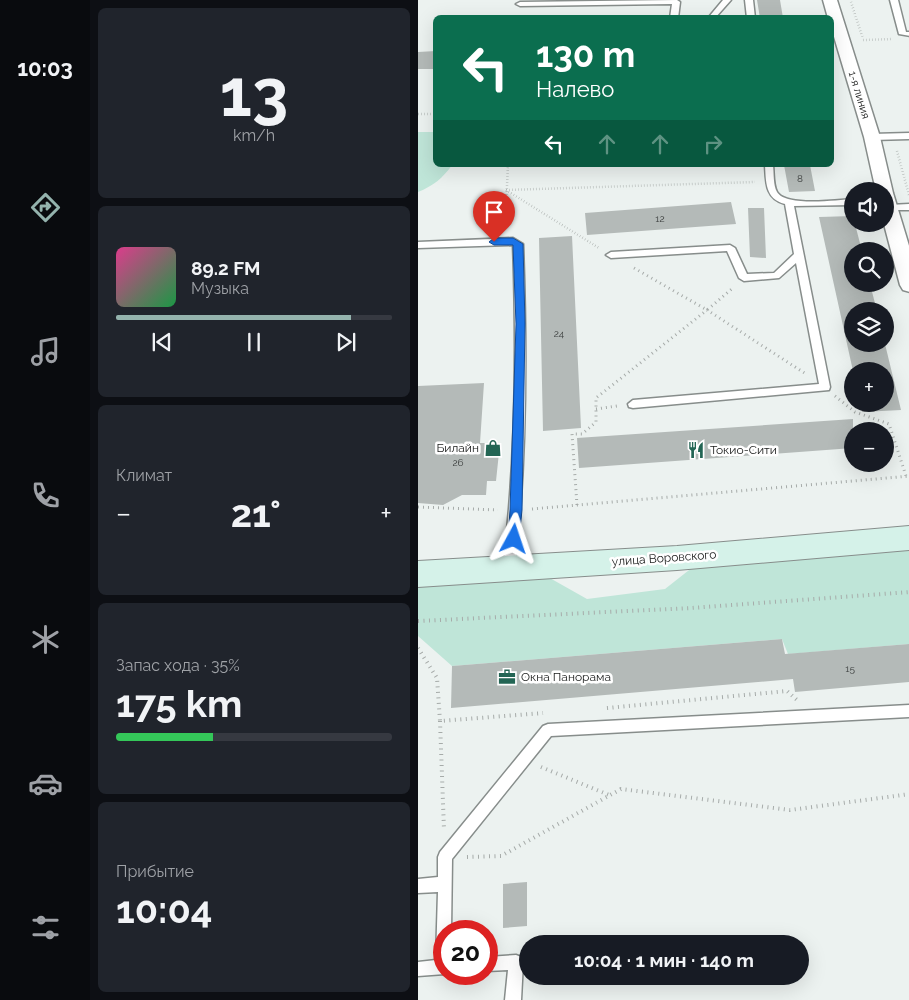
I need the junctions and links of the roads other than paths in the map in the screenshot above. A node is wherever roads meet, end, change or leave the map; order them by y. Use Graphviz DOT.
graph roads {
  1 [pos="727,0"];
  2 [pos="748,0"];
  3 [pos="830,0"];
  4 [pos="894,0"];
  5 [pos="520,4"];
  6 [pos="674,15"];
  7 [pos="714,15"];
  8 [pos="750,15"];
  9 [pos="910,34"];
  10 [pos="872,136"];
  11 [pos="910,136"];
  12 [pos="769,167"];
  13 [pos="882,182"];
  14 [pos="844,202"];
  15 [pos="894,202"];
  16 [pos="789,204"];
  17 [pos="910,207"];
  18 [pos="894,228"];
  19 [pos="418,245"];
  20 [pos="611,255"];
  21 [pos="799,255"];
  22 [pos="910,285"];
  23 [pos="633,404"];
  24 [pos="910,523"];
  25 [pos="910,538"];
  26 [pos="418,558"];
  27 [pos="511,561"];
  28 [pos="418,574"];
  29 [pos="910,711"];
  30 [pos="445,884"];
  31 [pos="418,886"];
  32 [pos="445,920"];
  33 [pos="498,963"];
  34 [pos="433,968"];
  35 [pos="418,970"];
  36 [pos="513,1000"];
  1 -- 7 [label="lane"];
  2 -- 8 [label="lane"];
  3 -- 10 [label="street, 1-я линия"];
  4 -- 9 [label="lane"];
  5 -- 6 [label="lane"];
  10 -- 11 [label="lane"];
  10 -- 13 [label="street, 1-я линия"];
  12 -- 16 [label="lane"];
  14 -- 16 [label="lane"];
  15 -- 17 [label="lane"];
  16 -- 21 [label="lane"];
  18 -- 22 [label="street, 1-я линия"];
  19 -- 27 [label="lane"];
  20 -- 21 [label="lane"];
  21 -- 23 [label="lane"];
  24 -- 27 [label="street"];
  25 -- 27 [label="street, улица Воровского"];
  26 -- 27 [label="street"];
  27 -- 28 [label="street, улица Воровского"];
  29 -- 30 [label="lane"];
  30 -- 31 [label="lane"];
  30 -- 32 [label="lane"];
  33 -- 36 [label="lane"];
  34 -- 35 [label="lane"];
}
